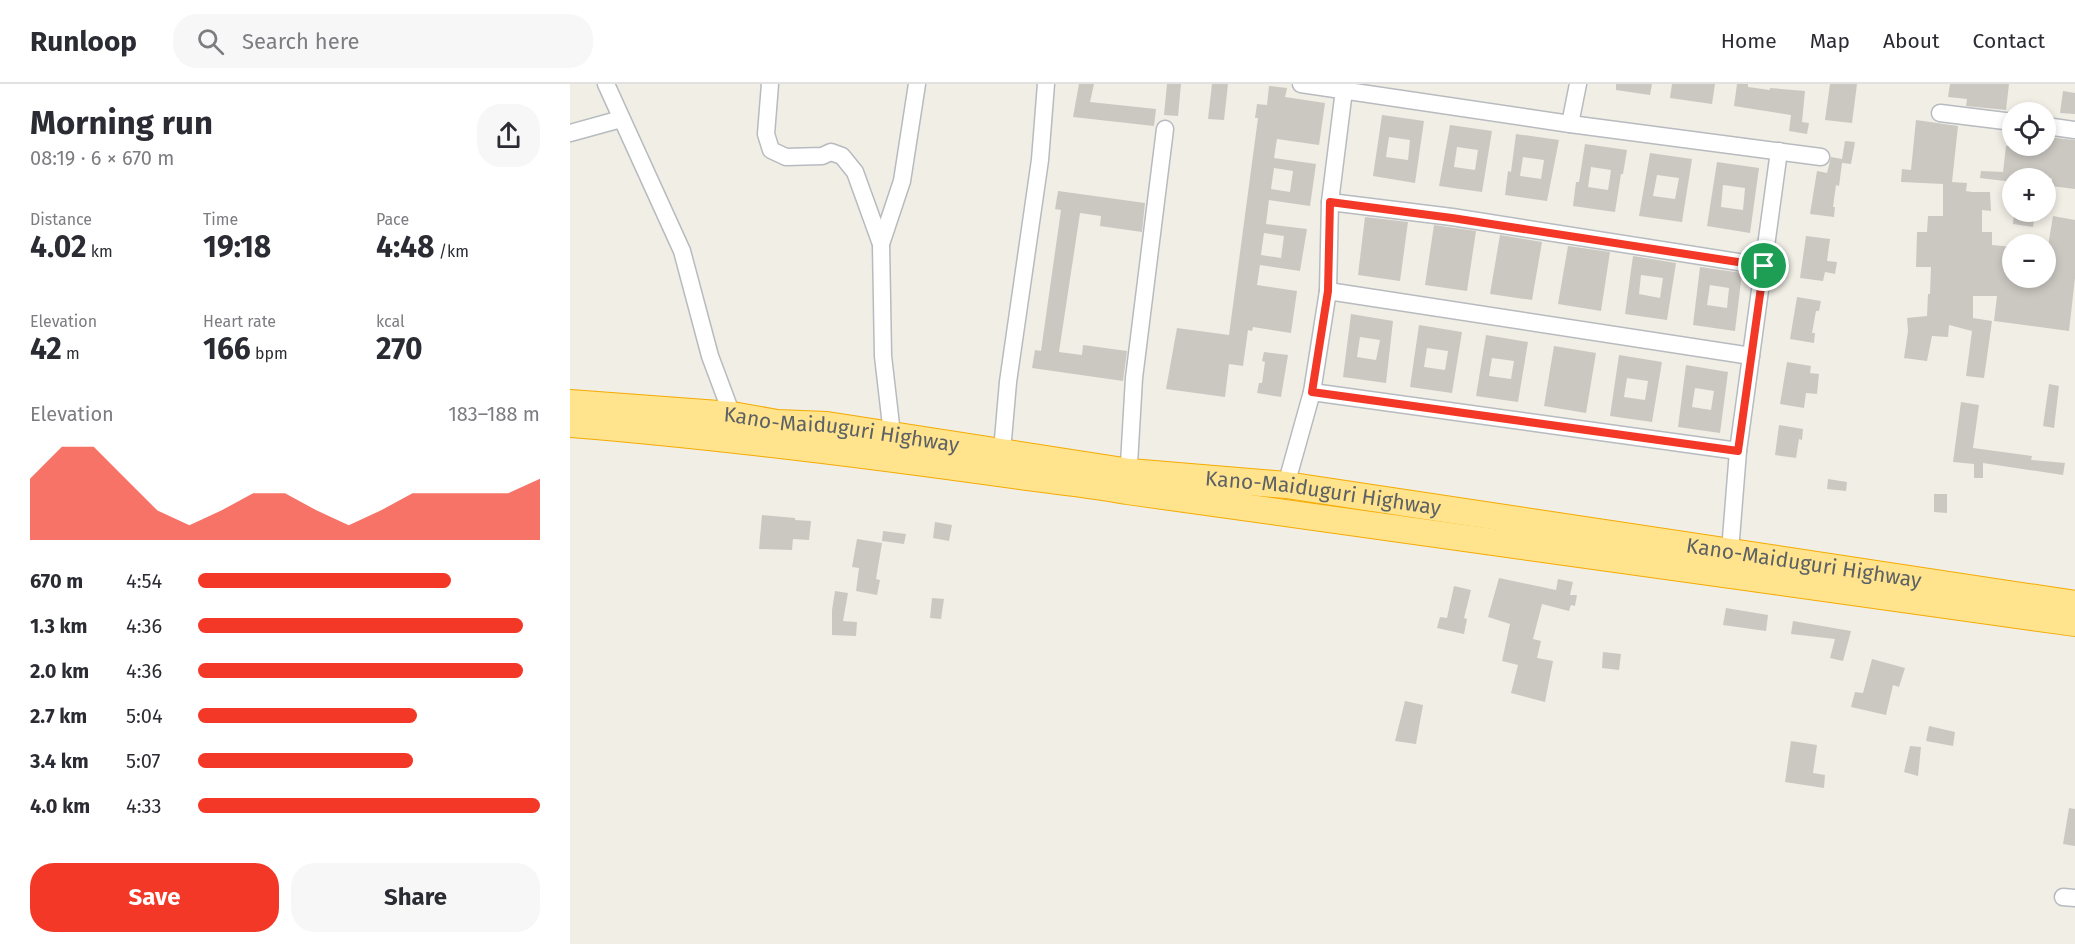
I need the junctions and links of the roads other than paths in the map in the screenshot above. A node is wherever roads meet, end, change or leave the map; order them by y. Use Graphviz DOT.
graph roads {
  1 [pos="606,84"];
  2 [pos="770,84"];
  3 [pos="917,84"];
  4 [pos="1046,84"];
  5 [pos="1301,84"];
  6 [pos="1578,84"];
  7 [pos="1344,90"];
  8 [pos="1940,113"];
  9 [pos="621,119"];
  10 [pos="2002,121"];
  11 [pos="1570,124"];
  12 [pos="2056,127"];
  13 [pos="1166,129"];
  14 [pos="2075,130"];
  15 [pos="570,133"];
  16 [pos="1779,151"];
  17 [pos="1821,157"];
  18 [pos="1330,202"];
  19 [pos="881,244"];
  20 [pos="1764,266"];
  21 [pos="1328,291"];
  22 [pos="1751,356"];
  23 [pos="1312,392"];
  24 [pos="570,403"];
  25 [pos="732,415"];
  26 [pos="570,424"];
  27 [pos="892,434"];
  28 [pos="1002,451"];
  29 [pos="1738,451"];
  30 [pos="1128,481"];
  31 [pos="1286,485"];
  32 [pos="1730,551"];
  33 [pos="2075,604"];
  34 [pos="2075,623"];
  1 -- 9 [label="street"];
  2 -- 19 [label="street"];
  3 -- 19 [label="street"];
  4 -- 28 [label="street"];
  5 -- 7 [label="street"];
  6 -- 11 [label="street"];
  7 -- 11 [label="street"];
  7 -- 18 [label="street"];
  8 -- 10 [label="street"];
  9 -- 15 [label="street"];
  9 -- 25 [label="street"];
  11 -- 16 [label="street"];
  12 -- 14 [label="street"];
  13 -- 30 [label="street"];
  16 -- 17 [label="street"];
  16 -- 20 [label="street"];
  18 -- 20 [label="street"];
  18 -- 21 [label="street"];
  19 -- 27 [label="street"];
  20 -- 22 [label="street"];
  21 -- 22 [label="street"];
  21 -- 23 [label="street"];
  22 -- 29 [label="street"];
  23 -- 29 [label="street"];
  23 -- 31 [label="street"];
  24 -- 25 [label="highway, Kano-Maiduguri Highway"];
  25 -- 27 [label="highway, Kano-Maiduguri Highway"];
  26 -- 30 [label="highway, Kano-Maiduguri Highway"];
  27 -- 28 [label="highway, Kano-Maiduguri Highway"];
  28 -- 30 [label="highway, Kano-Maiduguri Highway"];
  29 -- 32 [label="street"];
  30 -- 31 [label="highway, Kano-Maiduguri Highway"];
  30 -- 34 [label="highway, Kano-Maiduguri Highway"];
  31 -- 32 [label="highway, Kano-Maiduguri Highway"];
  32 -- 33 [label="highway, Kano-Maiduguri Highway"];
}
